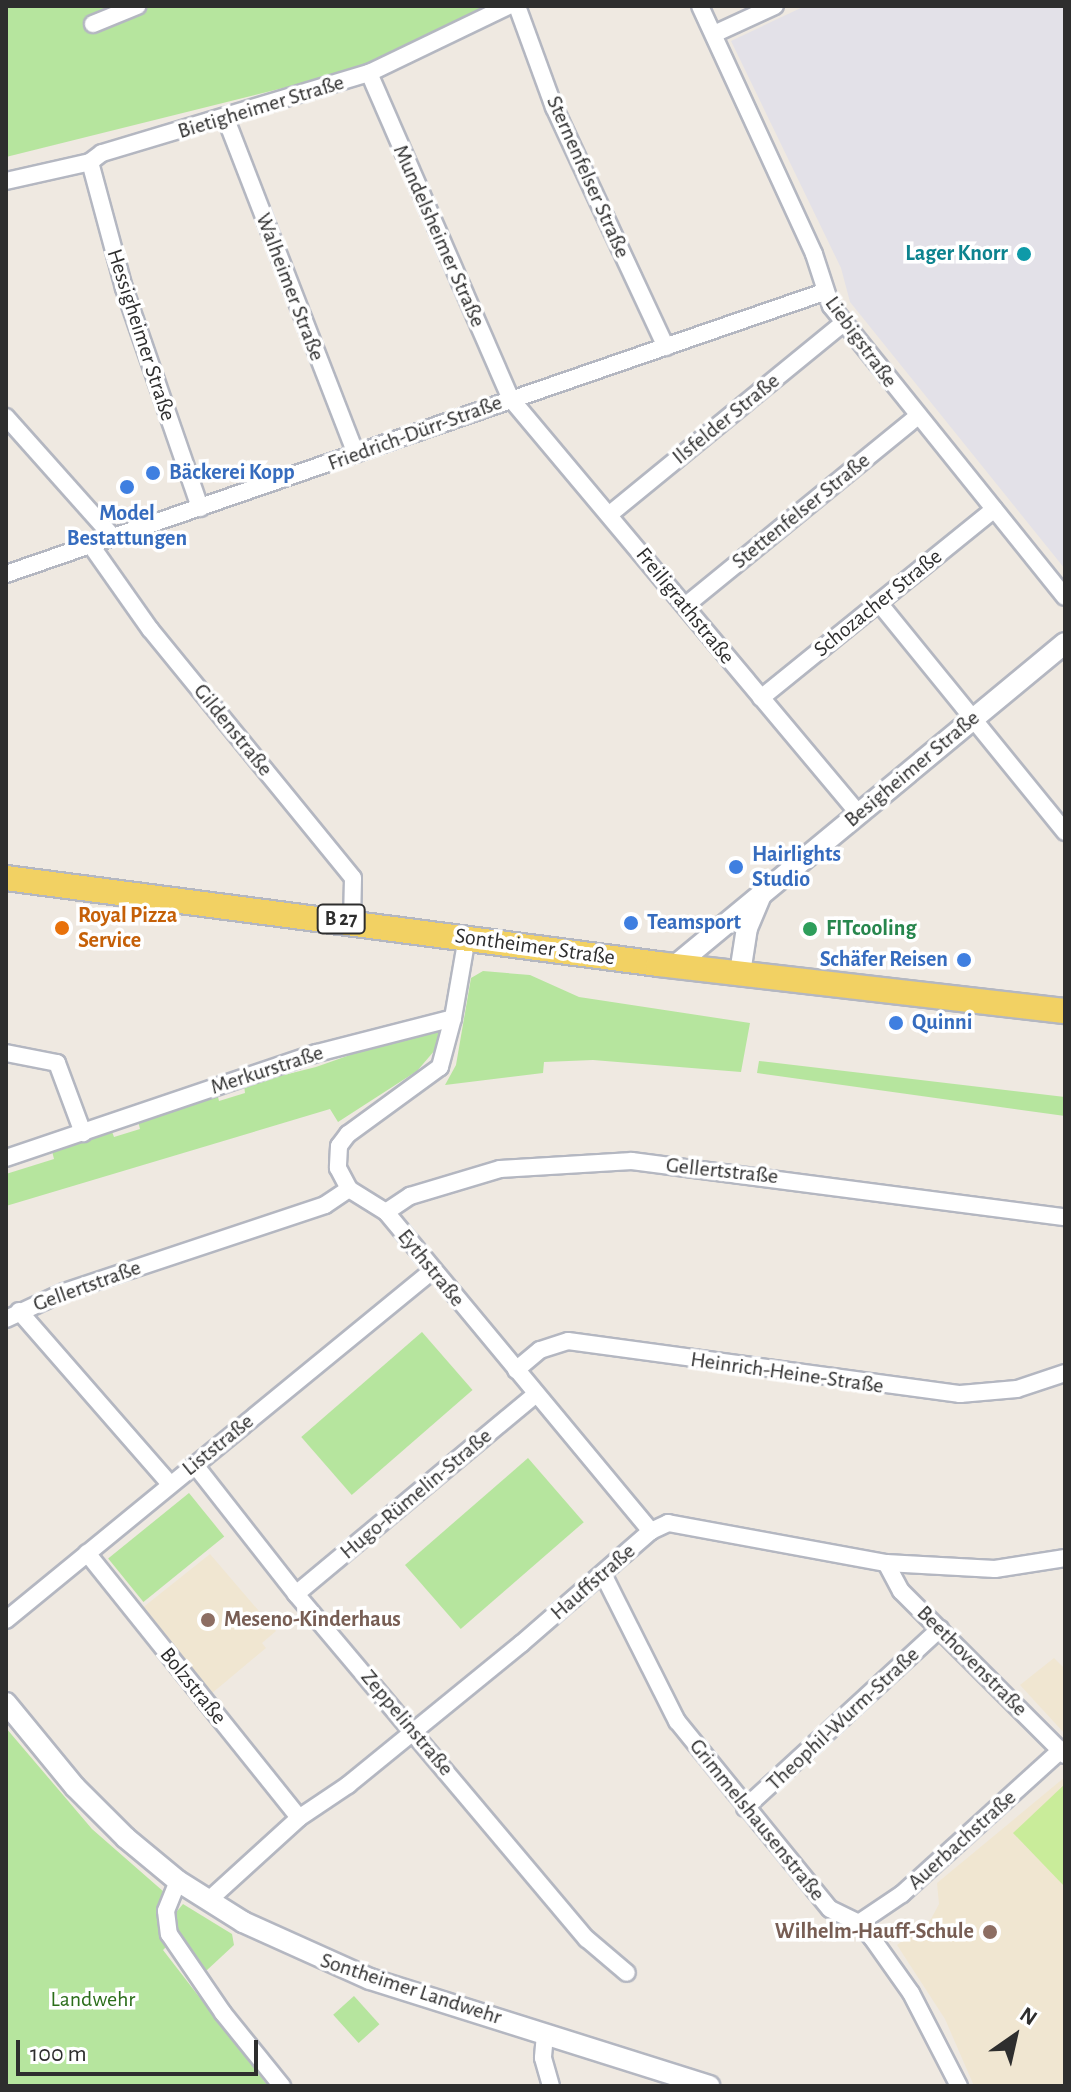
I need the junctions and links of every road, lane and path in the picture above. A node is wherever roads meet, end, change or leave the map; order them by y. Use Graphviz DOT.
graph roads {
  1 [pos="137,6"];
  2 [pos="508,6"];
  3 [pos="517,6"];
  4 [pos="700,6"];
  5 [pos="775,6"];
  6 [pos="93,24"];
  7 [pos="714,34"];
  8 [pos="369,73"];
  9 [pos="226,119"];
  10 [pos="90,162"];
  11 [pos="6,181"];
  12 [pos="824,292"];
  13 [pos="842,324"];
  14 [pos="666,347"];
  15 [pos="511,399"];
  16 [pos="918,416"];
  17 [pos="6,417"];
  18 [pos="356,454"];
  19 [pos="200,508"];
  20 [pos="994,509"];
  21 [pos="610,514"];
  22 [pos="112,536"];
  23 [pos="90,544"];
  24 [pos="6,574"];
  25 [pos="1065,597"];
  26 [pos="879,603"];
  27 [pos="685,606"];
  28 [pos="1065,643"];
  29 [pos="761,698"];
  30 [pos="973,719"];
  31 [pos="859,814"];
  32 [pos="1065,832"];
  33 [pos="6,878"];
  34 [pos="760,896"];
  35 [pos="352,921"];
  36 [pos="467,937"];
  37 [pos="675,966"];
  38 [pos="740,973"];
  39 [pos="1065,1011"];
  40 [pos="453,1018"];
  41 [pos="6,1053"];
  42 [pos="83,1133"];
  43 [pos="6,1158"];
  44 [pos="349,1189"];
  45 [pos="386,1212"];
  46 [pos="1065,1217"];
  47 [pos="432,1271"];
  48 [pos="12,1315"];
  49 [pos="516,1370"];
  50 [pos="1065,1373"];
  51 [pos="536,1394"];
  52 [pos="195,1465"];
  53 [pos="169,1483"];
  54 [pos="651,1531"];
  55 [pos="87,1553"];
  56 [pos="1065,1558"];
  57 [pos="886,1563"];
  58 [pos="603,1574"];
  59 [pos="296,1594"];
  60 [pos="6,1620"];
  61 [pos="940,1629"];
  62 [pos="6,1703"];
  63 [pos="414,1728"];
  64 [pos="1063,1752"];
  65 [pos="745,1808"];
  66 [pos="299,1818"];
  67 [pos="178,1881"];
  68 [pos="210,1899"];
  69 [pos="859,1923"];
  70 [pos="627,1973"];
  71 [pos="545,2034"];
  72 [pos="282,2086"];
  73 [pos="551,2086"];
  74 [pos="710,2086"];
  75 [pos="959,2086"];
  1 -- 6 [label="street"];
  2 -- 8 [label="street, Bietigheimer Straße"];
  3 -- 14 [label="street, Sternenfelser Straße"];
  4 -- 7 [label="street, Liebigstraße"];
  5 -- 7 [label="street"];
  7 -- 12 [label="street, Liebigstraße"];
  8 -- 9 [label="street, Bietigheimer Straße"];
  8 -- 15 [label="street, Mundelsheimer Straße"];
  9 -- 10 [label="street, Bietigheimer Straße"];
  9 -- 18 [label="street, Walheimer Straße"];
  10 -- 11 [label="street, Bietigheimer Straße"];
  10 -- 19 [label="street, Hessigheimer Straße"];
  12 -- 13 [label="street, Liebigstraße"];
  12 -- 14 [label="street, Friedrich-Dürr-Straße"];
  13 -- 16 [label="street, Liebigstraße"];
  13 -- 21 [label="street, Ilsfelder Straße"];
  14 -- 15 [label="street, Friedrich-Dürr-Straße"];
  15 -- 18 [label="street, Friedrich-Dürr-Straße"];
  15 -- 21 [label="street, Freiligrathstraße"];
  16 -- 20 [label="street, Liebigstraße"];
  16 -- 27 [label="street, Stettenfelser Straße"];
  17 -- 22 [label="street"];
  18 -- 19 [label="street, Friedrich-Dürr-Straße"];
  19 -- 22 [label="street, Friedrich-Dürr-Straße"];
  20 -- 25 [label="street, Liebigstraße"];
  20 -- 26 [label="street, Schozacher Straße"];
  21 -- 27 [label="street, Freiligrathstraße"];
  22 -- 23 [label="street, Friedrich-Dürr-Straße"];
  23 -- 24 [label="street, Friedrich-Dürr-Straße"];
  23 -- 35 [label="street, Gildenstraße"];
  26 -- 29 [label="street, Schozacher Straße"];
  26 -- 30 [label="street"];
  27 -- 29 [label="street, Freiligrathstraße"];
  28 -- 30 [label="street, Besigheimer Straße"];
  29 -- 31 [label="street, Freiligrathstraße"];
  30 -- 31 [label="street, Besigheimer Straße"];
  30 -- 32 [label="street"];
  31 -- 34 [label="street, Besigheimer Straße"];
  33 -- 35 [label="main road, Sontheimer Straße / B 27"];
  34 -- 37 [label="street, Besigheimer Straße"];
  34 -- 38 [label="street"];
  35 -- 36 [label="main road, Sontheimer Straße / B 27"];
  36 -- 37 [label="main road, Sontheimer Straße / B 27"];
  36 -- 40 [label="street"];
  37 -- 38 [label="main road, Sontheimer Straße / B 27"];
  38 -- 39 [label="main road, Sontheimer Straße / B 27"];
  40 -- 42 [label="street, Merkurstraße"];
  40 -- 44 [label="street"];
  41 -- 42 [label="street"];
  42 -- 43 [label="street, Merkurstraße"];
  44 -- 45 [label="street, Eythstraße"];
  44 -- 48 [label="street, Gellertstraße"];
  45 -- 46 [label="street, Gellertstraße"];
  45 -- 47 [label="street, Eythstraße"];
  47 -- 49 [label="street, Eythstraße"];
  47 -- 52 [label="street, Liststraße"];
  48 -- 53 [label="street"];
  49 -- 50 [label="street, Heinrich-Heine-Straße"];
  49 -- 51 [label="street, Eythstraße"];
  51 -- 54 [label="street, Eythstraße"];
  51 -- 59 [label="street, Hugo-Rümelin-Straße"];
  52 -- 53 [label="street, Liststraße"];
  52 -- 59 [label="street, Zeppelinstraße"];
  53 -- 55 [label="street, Liststraße"];
  54 -- 57 [label="street, Hauffstraße"];
  54 -- 58 [label="street, Hauffstraße"];
  55 -- 60 [label="street, Liststraße"];
  55 -- 66 [label="street, Bolzstraße"];
  56 -- 57 [label="street, Hauffstraße"];
  57 -- 61 [label="street, Beethovenstraße"];
  58 -- 63 [label="street, Hauffstraße"];
  58 -- 65 [label="street, Grimmelshausenstraße"];
  59 -- 63 [label="street, Zeppelinstraße"];
  61 -- 64 [label="street, Beethovenstraße"];
  61 -- 65 [label="street, Theophil-Wurm-Straße"];
  62 -- 67 [label="street, Sontheimer Landwehr"];
  63 -- 66 [label="street, Hauffstraße"];
  63 -- 70 [label="street, Zeppelinstraße"];
  64 -- 69 [label="street, Auerbachstraße"];
  65 -- 69 [label="street, Grimmelshausenstraße"];
  66 -- 68 [label="street, Hauffstraße"];
  67 -- 68 [label="street, Sontheimer Landwehr"];
  67 -- 72 [label="street"];
  68 -- 71 [label="street, Sontheimer Landwehr"];
  69 -- 75 [label="street, Grimmelshausenstraße"];
  71 -- 73 [label="street"];
  71 -- 74 [label="street, Sontheimer Landwehr"];
}
